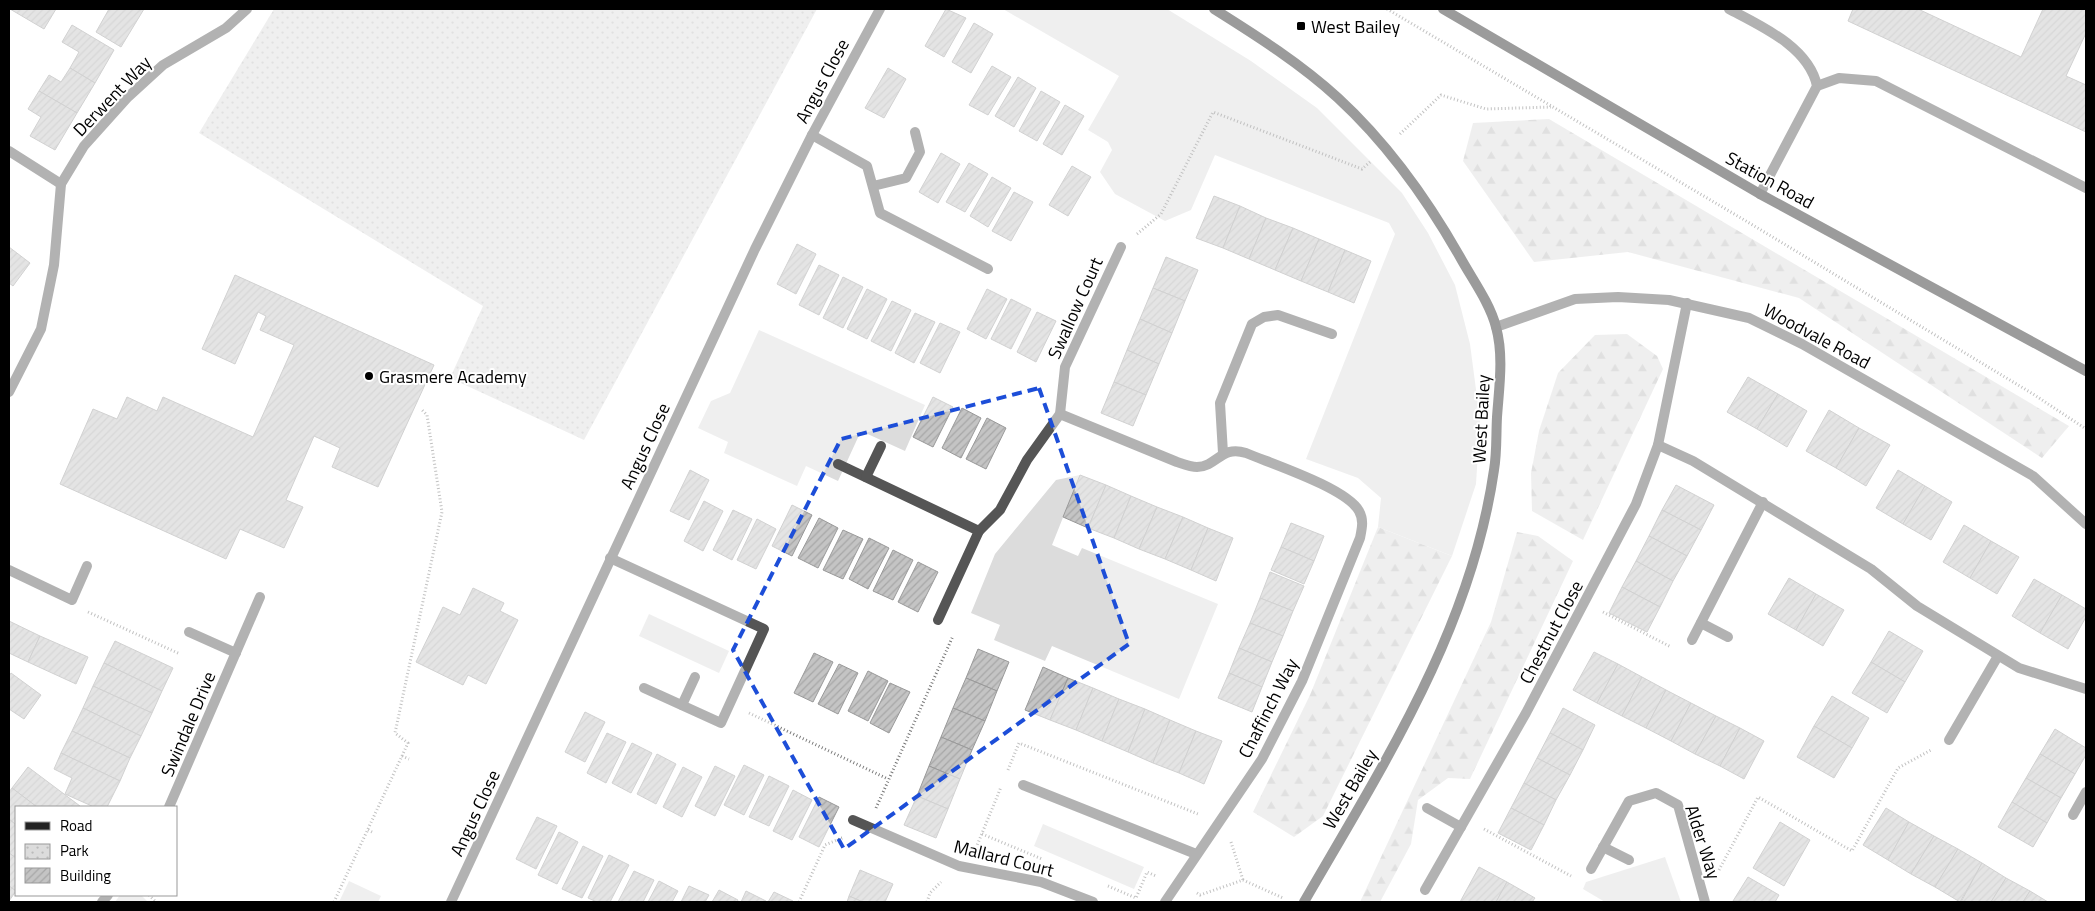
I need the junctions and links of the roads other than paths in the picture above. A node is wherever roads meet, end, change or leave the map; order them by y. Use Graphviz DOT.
graph roads {
  1 [pos="247,9"];
  2 [pos="880,9"];
  3 [pos="1214,9"];
  4 [pos="1443,9"];
  5 [pos="1729,9"];
  6 [pos="1817,86"];
  7 [pos="915,132"];
  8 [pos="812,135"];
  9 [pos="9,152"];
  10 [pos="61,184"];
  11 [pos="873,186"];
  12 [pos="2086,188"];
  13 [pos="1760,194"];
  14 [pos="1121,247"];
  15 [pos="988,269"];
  16 [pos="1687,304"];
  17 [pos="1496,327"];
  18 [pos="1332,334"];
  19 [pos="2086,372"];
  20 [pos="9,392"];
  21 [pos="1060,414"];
  22 [pos="1658,445"];
  23 [pos="881,446"];
  24 [pos="1223,452"];
  25 [pos="838,464"];
  26 [pos="866,477"];
  27 [pos="1763,502"];
  28 [pos="2086,524"];
  29 [pos="979,531"];
  30 [pos="610,558"];
  31 [pos="87,566"];
  32 [pos="9,570"];
  33 [pos="260,597"];
  34 [pos="938,620"];
  35 [pos="1701,623"];
  36 [pos="189,632"];
  37 [pos="1728,637"];
  38 [pos="1692,640"];
  39 [pos="236,653"];
  40 [pos="1998,656"];
  41 [pos="695,677"];
  42 [pos="644,688"];
  43 [pos="2086,689"];
  44 [pos="682,705"];
  45 [pos="1949,740"];
  46 [pos="1023,785"];
  47 [pos="2086,792"];
  48 [pos="169,806"];
  49 [pos="1427,808"];
  50 [pos="2073,815"];
  51 [pos="852,820"];
  52 [pos="1463,823"];
  53 [pos="1603,847"];
  54 [pos="1196,854"];
  55 [pos="1629,860"];
  56 [pos="1591,869"];
  57 [pos="1425,890"];
  58 [pos="451,902"];
  59 [pos="1093,902"];
  60 [pos="1165,902"];
  61 [pos="1304,902"];
  62 [pos="1705,902"];
  1 -- 10 [label="street, Derwent Way"];
  2 -- 8 [label="street, Angus Close"];
  3 -- 17 [label="street, West Bailey"];
  4 -- 13 [label="street, Station Road"];
  5 -- 6 [label="street"];
  6 -- 12 [label="street"];
  6 -- 13 [label="street"];
  7 -- 11 [label="street"];
  8 -- 11 [label="street"];
  8 -- 30 [label="street, Angus Close"];
  9 -- 10 [label="street"];
  10 -- 20 [label="street, Derwent Way"];
  11 -- 15 [label="street"];
  13 -- 19 [label="street, Station Road"];
  14 -- 21 [label="street, Swallow Court"];
  16 -- 17 [label="street, Woodvale Road"];
  16 -- 22 [label="street, Chestnut Close"];
  16 -- 28 [label="street, Woodvale Road"];
  17 -- 61 [label="street, West Bailey"];
  18 -- 24 [label="street"];
  21 -- 24 [label="street"];
  21 -- 29 [label="street"];
  22 -- 27 [label="street"];
  22 -- 52 [label="street, Chestnut Close"];
  23 -- 26 [label="street"];
  24 -- 54 [label="street, Chaffinch Way"];
  25 -- 26 [label="street"];
  26 -- 29 [label="street"];
  27 -- 35 [label="street"];
  27 -- 40 [label="street"];
  29 -- 34 [label="street"];
  30 -- 44 [label="street"];
  30 -- 58 [label="street, Angus Close"];
  31 -- 32 [label="street"];
  33 -- 39 [label="street, Swindale Drive"];
  35 -- 37 [label="street"];
  35 -- 38 [label="street"];
  36 -- 39 [label="street"];
  39 -- 48 [label="street, Swindale Drive"];
  40 -- 43 [label="street"];
  40 -- 45 [label="street"];
  41 -- 44 [label="street"];
  42 -- 44 [label="street"];
  46 -- 54 [label="street"];
  47 -- 50 [label="street"];
  49 -- 52 [label="street"];
  51 -- 59 [label="street, Mallard Court"];
  52 -- 57 [label="street, Chestnut Close"];
  53 -- 55 [label="street"];
  53 -- 56 [label="street, Alder Way"];
  53 -- 62 [label="street, Alder Way"];
  54 -- 60 [label="street, Chaffinch Way"];
}
